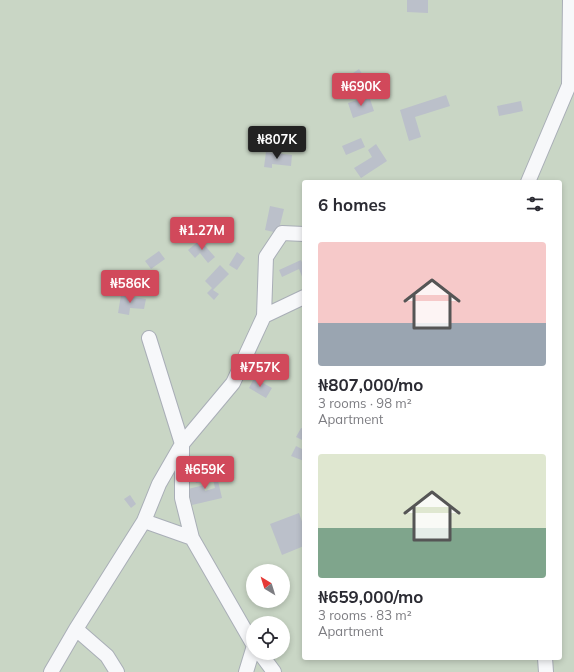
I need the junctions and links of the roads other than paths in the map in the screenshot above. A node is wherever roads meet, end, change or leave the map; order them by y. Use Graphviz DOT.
graph roads {
  1 [pos="570,0"];
  2 [pos="529,180"];
  3 [pos="302,234"];
  4 [pos="302,298"];
  5 [pos="264,316"];
  6 [pos="149,338"];
  7 [pos="182,444"];
  8 [pos="144,521"];
  9 [pos="192,538"];
  10 [pos="76,629"];
  11 [pos="246,632"];
  12 [pos="250,660"];
  13 [pos="265,660"];
  14 [pos="545,660"];
  15 [pos="51,672"];
  16 [pos="117,672"];
  17 [pos="246,672"];
  18 [pos="274,672"];
  19 [pos="546,672"];
  1 -- 2 [label="street"];
  3 -- 5 [label="street"];
  4 -- 5 [label="street"];
  5 -- 7 [label="street"];
  6 -- 7 [label="street"];
  7 -- 8 [label="street"];
  7 -- 9 [label="street"];
  8 -- 9 [label="street"];
  8 -- 10 [label="street"];
  9 -- 11 [label="street"];
  10 -- 15 [label="street"];
  10 -- 16 [label="street"];
  12 -- 17 [label="street"];
  13 -- 18 [label="street"];
  14 -- 19 [label="street"];
}
